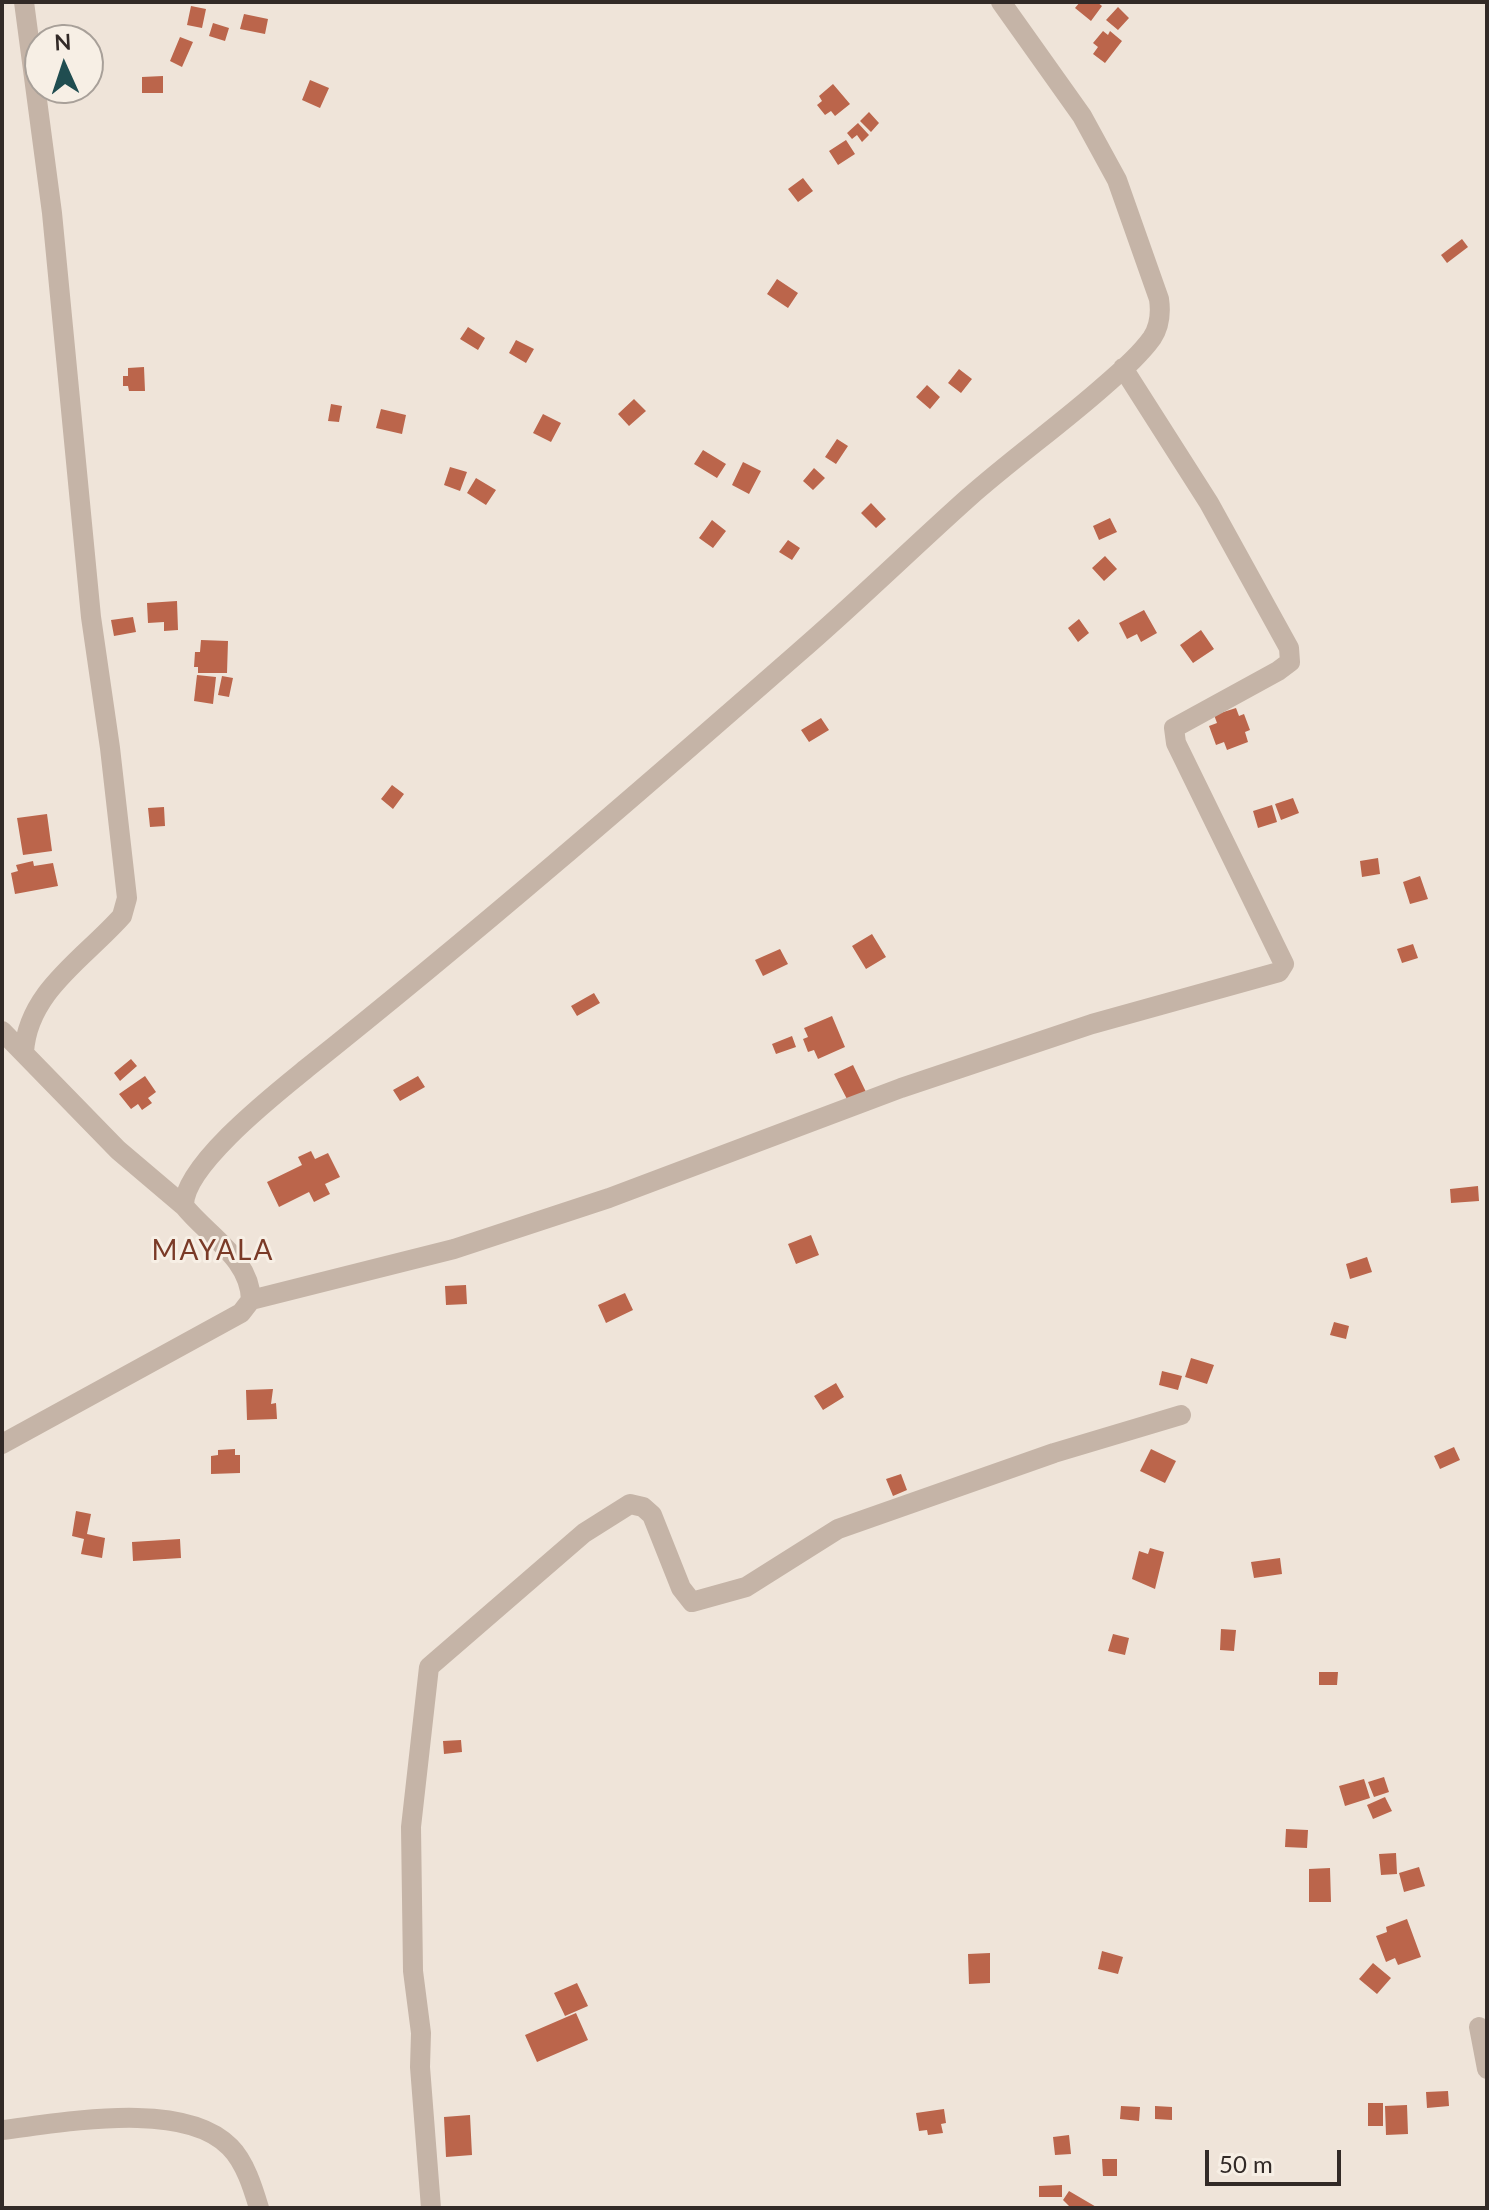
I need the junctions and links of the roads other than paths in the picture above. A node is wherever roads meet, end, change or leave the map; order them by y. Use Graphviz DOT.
graph roads {
  1 [pos="24,2"];
  2 [pos="1001,2"];
  3 [pos="1123,368"];
  4 [pos="2,1031"];
  5 [pos="24,1052"];
  6 [pos="184,1206"];
  7 [pos="251,1300"];
  8 [pos="1181,1415"];
  9 [pos="2,1444"];
  10 [pos="1479,2027"];
  11 [pos="1487,2069"];
  12 [pos="2,2130"];
  13 [pos="259,2208"];
  14 [pos="431,2208"];
  1 -- 5 [label="street"];
  2 -- 3 [label="street"];
  3 -- 6 [label="street"];
  3 -- 7 [label="street"];
  4 -- 5 [label="street"];
  5 -- 6 [label="street"];
  6 -- 7 [label="street"];
  7 -- 9 [label="street"];
  8 -- 14 [label="street"];
  10 -- 11 [label="street"];
  12 -- 13 [label="street"];
}
